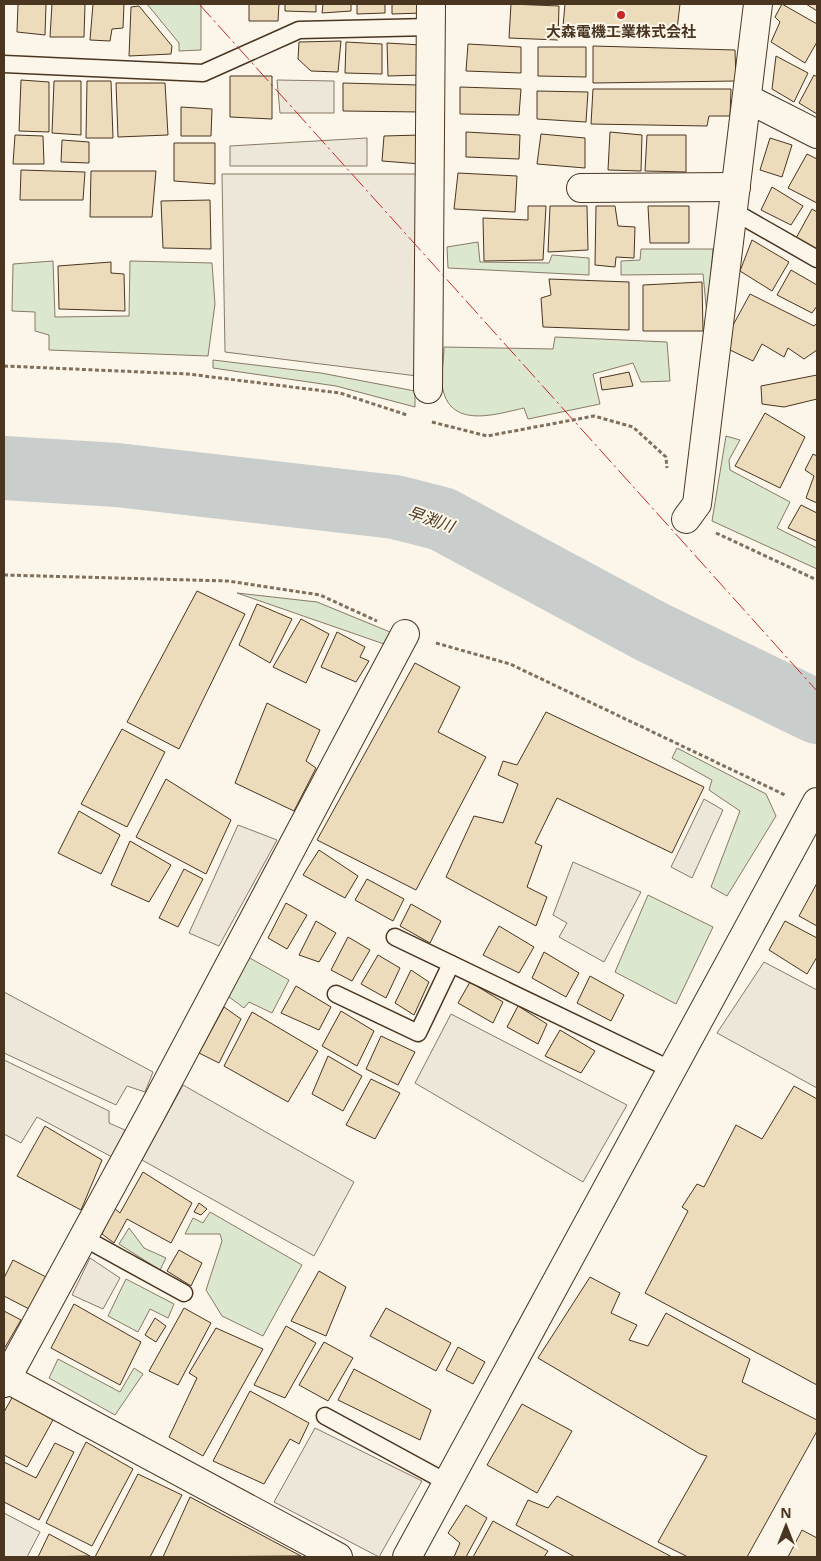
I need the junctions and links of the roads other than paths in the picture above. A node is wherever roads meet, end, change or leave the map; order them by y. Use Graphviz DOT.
graph roads {
  1 [pos="758,4"];
  2 [pos="431,15"];
  3 [pos="4,64"];
  4 [pos="748,99"];
  5 [pos="817,134"];
  6 [pos="581,188"];
  7 [pos="735,199"];
  8 [pos="817,260"];
  9 [pos="428,389"];
  10 [pos="686,519"];
  11 [pos="405,634"];
  12 [pos="815,806"];
  13 [pos="395,937"];
  14 [pos="451,964"];
  15 [pos="336,994"];
  16 [pos="672,1070"];
  17 [pos="84,1238"];
  18 [pos="184,1293"];
  19 [pos="5,1380"];
  20 [pos="325,1416"];
  21 [pos="448,1483"];
  22 [pos="338,1557"];
  23 [pos="407,1557"];
  1 -- 4 [label="street"];
  2 -- 3 [label="lane"];
  2 -- 9 [label="street"];
  4 -- 5 [label="street"];
  4 -- 7 [label="street"];
  6 -- 7 [label="street"];
  7 -- 8 [label="lane"];
  7 -- 10 [label="street"];
  11 -- 17 [label="street"];
  12 -- 16 [label="street"];
  13 -- 14 [label="lane"];
  14 -- 15 [label="lane"];
  14 -- 16 [label="lane"];
  16 -- 21 [label="street"];
  17 -- 18 [label="lane"];
  17 -- 19 [label="street"];
  19 -- 22 [label="street"];
  20 -- 21 [label="lane"];
  21 -- 23 [label="street"];
}
